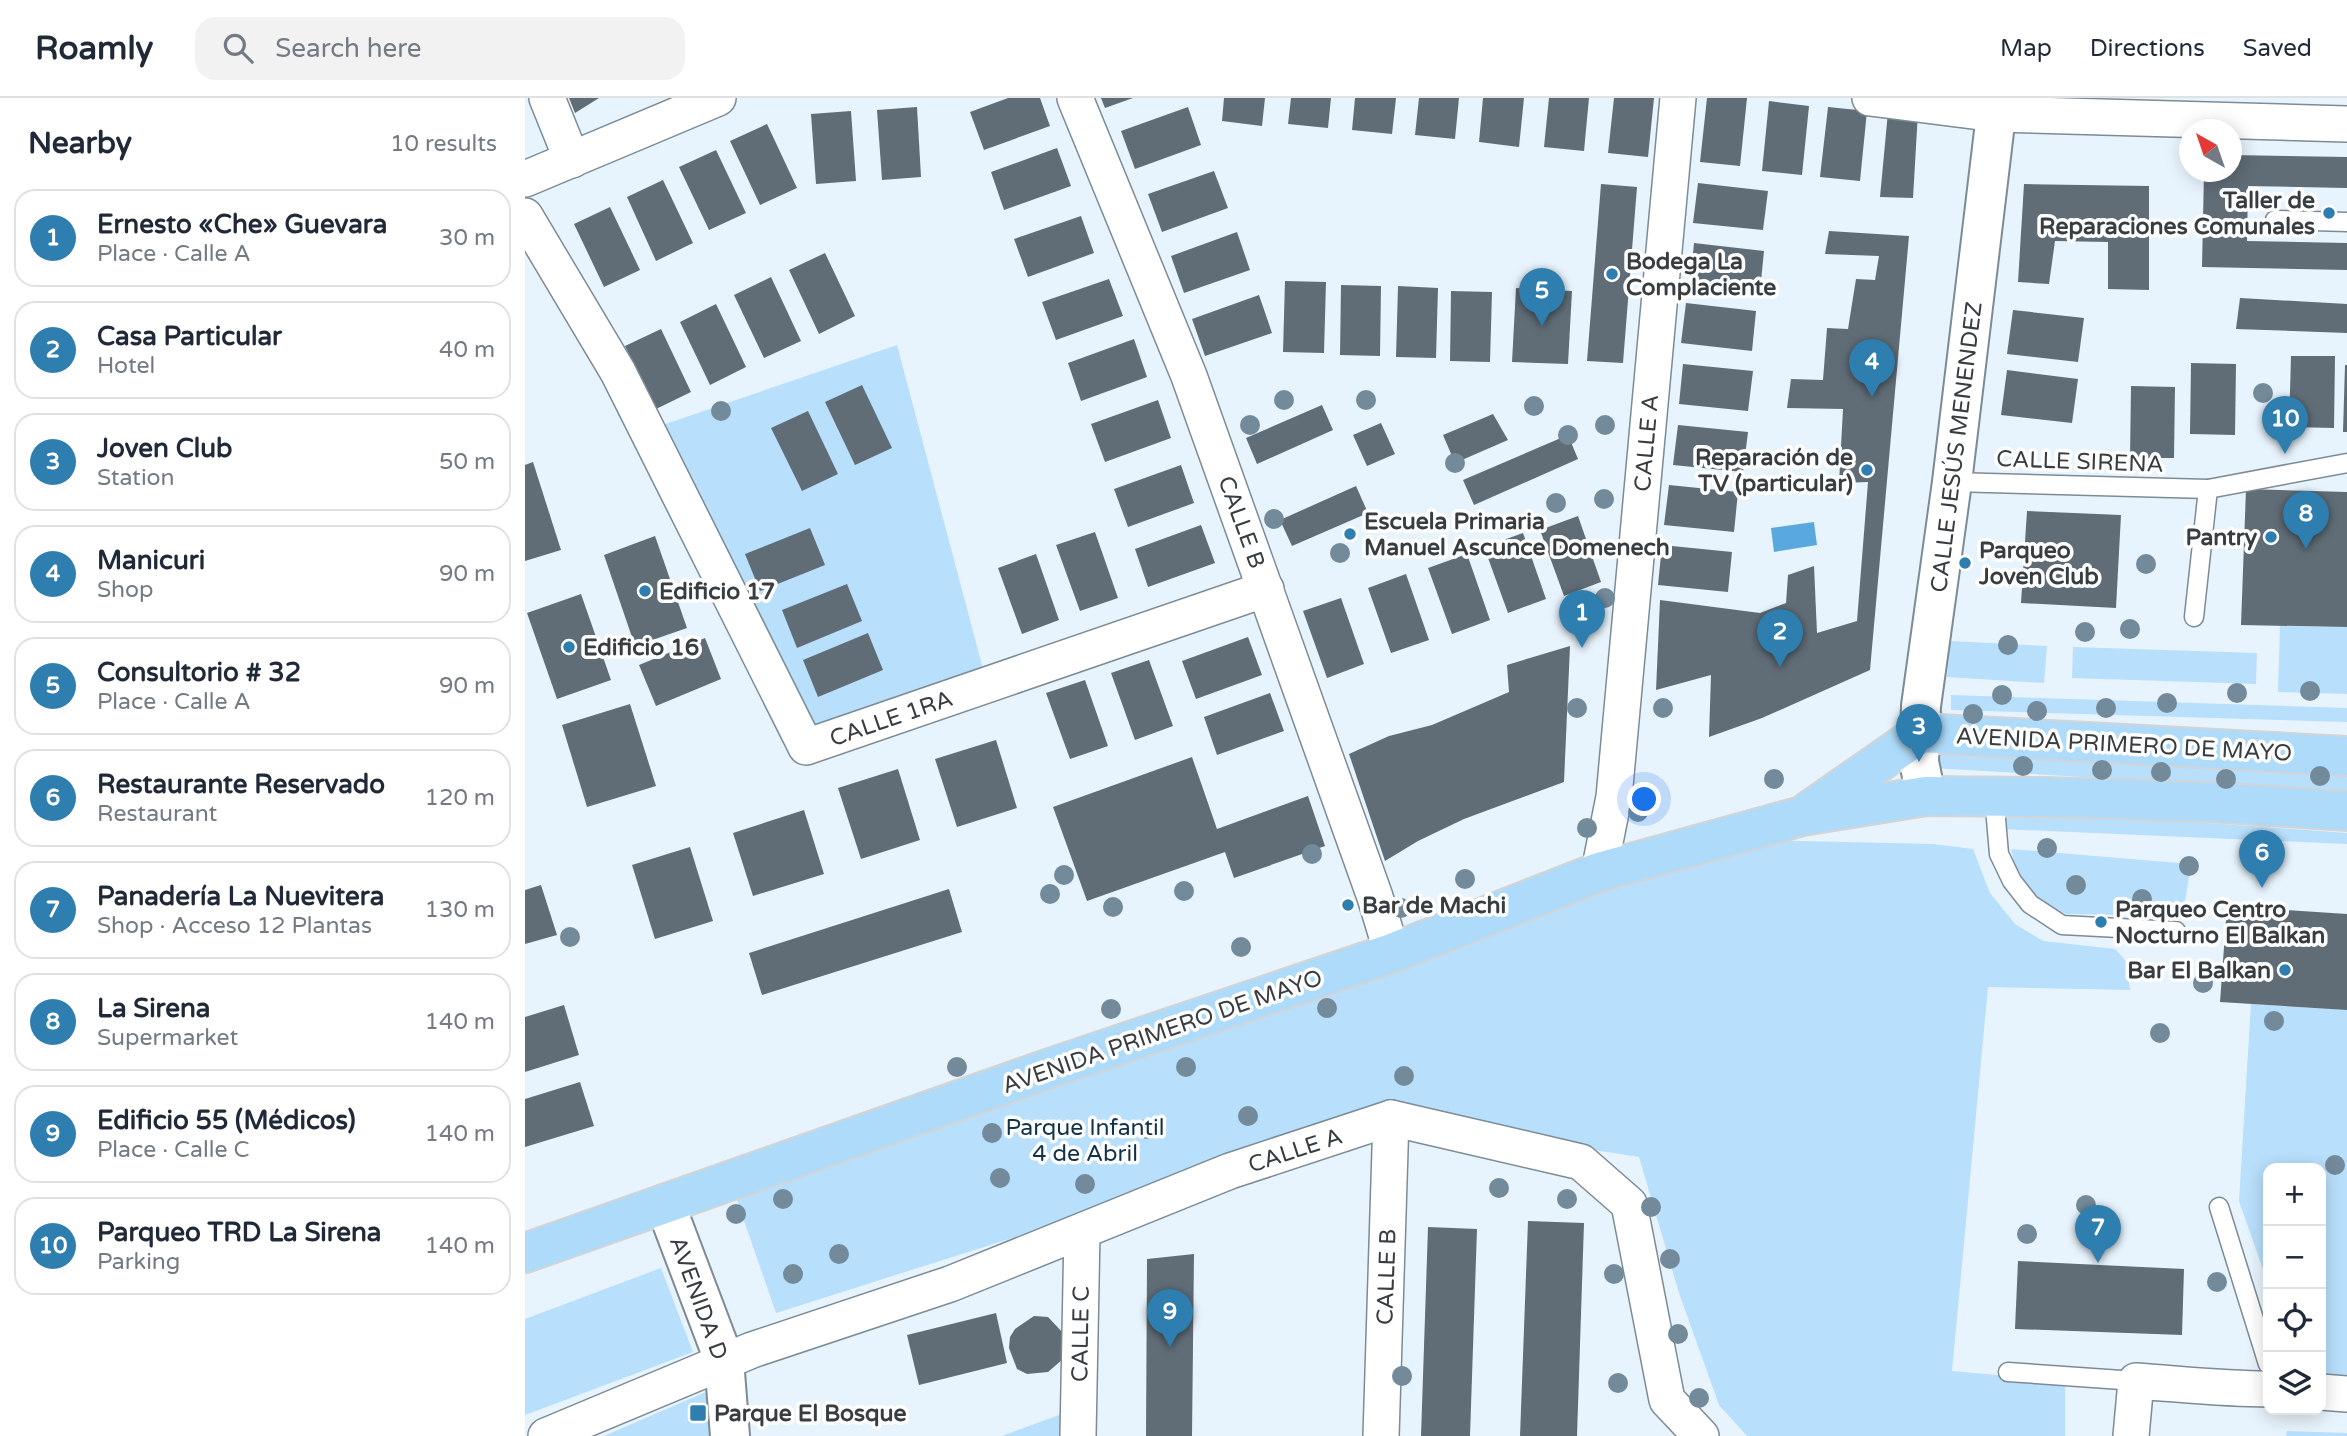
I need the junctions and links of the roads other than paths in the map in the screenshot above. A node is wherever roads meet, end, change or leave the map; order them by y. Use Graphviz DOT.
graph roads {
  1 [pos="547,98"];
  2 [pos="718,98"];
  3 [pos="1075,98"];
  4 [pos="1678,98"];
  5 [pos="1870,98"];
  6 [pos="1997,106"];
  7 [pos="2347,124"];
  8 [pos="572,160"];
  9 [pos="525,179"];
  10 [pos="525,216"];
  11 [pos="2276,220"];
  12 [pos="2347,222"];
  13 [pos="2347,463"];
  14 [pos="1952,482"];
  15 [pos="2208,489"];
  16 [pos="1266,589"];
  17 [pos="2195,617"];
  18 [pos="1921,733"];
  19 [pos="2347,756"];
  20 [pos="1926,796"];
  21 [pos="1994,796"];
  22 [pos="2347,811"];
  23 [pos="1802,816"];
  24 [pos="1599,872"];
  25 [pos="2176,931"];
  26 [pos="1392,953"];
  27 [pos="1391,1118"];
  28 [pos="665,1204"];
  29 [pos="2219,1207"];
  30 [pos="1082,1233"];
  31 [pos="525,1253"];
  32 [pos="2264,1352"];
  33 [pos="724,1360"];
  34 [pos="2008,1372"];
  35 [pos="2136,1381"];
  36 [pos="2263,1389"];
  37 [pos="2326,1392"];
  38 [pos="2347,1394"];
  39 [pos="546,1436"];
  40 [pos="730,1436"];
  41 [pos="1078,1436"];
  42 [pos="1381,1436"];
  43 [pos="1701,1436"];
  44 [pos="2131,1436"];
  1 -- 8 [label="street"];
  2 -- 8 [label="street"];
  3 -- 16 [label="street, CALLE B"];
  4 -- 24 [label="street, CALLE A"];
  5 -- 6 [label="street"];
  6 -- 7 [label="street"];
  6 -- 14 [label="street, CALLE JESÚS MENENDEZ"];
  8 -- 9 [label="street"];
  10 -- 16 [label="street, CALLE 1RA"];
  11 -- 12 [label="lane"];
  13 -- 15 [label="lane, CALLE SIRENA"];
  14 -- 15 [label="lane, CALLE SIRENA"];
  14 -- 18 [label="street, CALLE JESÚS MENENDEZ"];
  15 -- 17 [label="lane"];
  16 -- 26 [label="street, CALLE B"];
  18 -- 19 [label="main road, AVENIDA PRIMERO DE MAYO"];
  18 -- 20 [label="street, CALLE JESÚS MENENDEZ"];
  18 -- 23 [label="main road, AVENIDA PRIMERO DE MAYO"];
  20 -- 21 [label="main road, AVENIDA PRIMERO DE MAYO"];
  20 -- 23 [label="main road, AVENIDA PRIMERO DE MAYO"];
  21 -- 22 [label="main road, AVENIDA PRIMERO DE MAYO"];
  21 -- 25 [label="lane"];
  23 -- 24 [label="main road, AVENIDA PRIMERO DE MAYO"];
  24 -- 26 [label="main road, AVENIDA PRIMERO DE MAYO"];
  26 -- 28 [label="main road, AVENIDA PRIMERO DE MAYO"];
  27 -- 30 [label="street, CALLE A"];
  27 -- 42 [label="street, CALLE B"];
  27 -- 43 [label="street"];
  28 -- 31 [label="main road, AVENIDA PRIMERO DE MAYO"];
  28 -- 33 [label="street, AVENIDA D"];
  29 -- 32 [label="lane"];
  30 -- 33 [label="street, CALLE A"];
  30 -- 41 [label="street, CALLE C"];
  33 -- 39 [label="street, CALLE A"];
  33 -- 40 [label="street, AVENIDA D"];
  34 -- 35 [label="lane"];
  35 -- 36 [label="street"];
  35 -- 44 [label="street"];
  37 -- 38 [label="street"];
}
